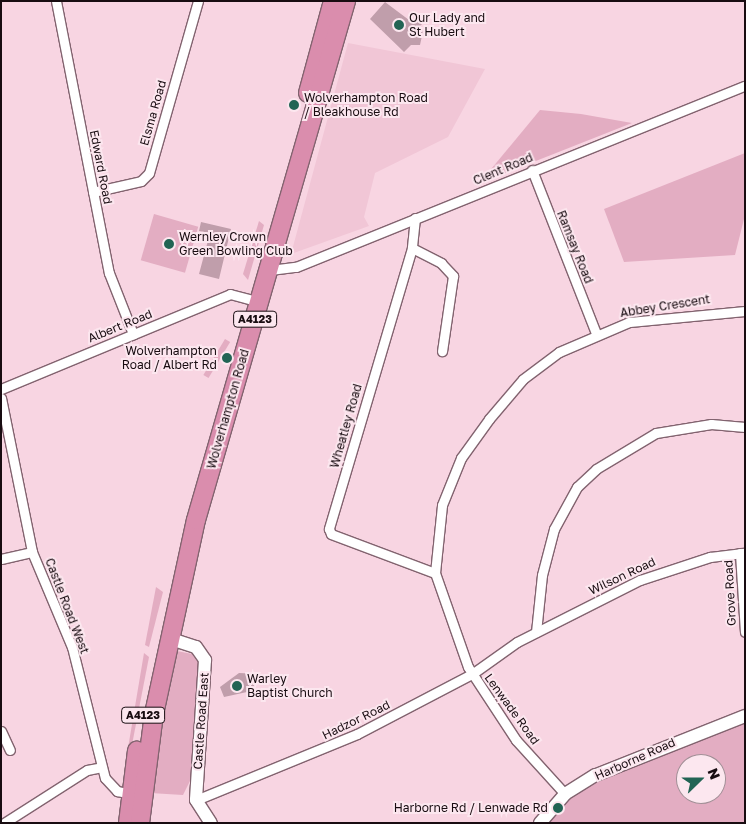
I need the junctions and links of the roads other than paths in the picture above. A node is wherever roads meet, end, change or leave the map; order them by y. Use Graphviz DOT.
graph roads {
  1 [pos="56,1"];
  2 [pos="198,1"];
  3 [pos="333,1"];
  4 [pos="346,1"];
  5 [pos="745,86"];
  6 [pos="532,170"];
  7 [pos="93,192"];
  8 [pos="415,218"];
  9 [pos="412,248"];
  10 [pos="270,270"];
  11 [pos="249,299"];
  12 [pos="745,311"];
  13 [pos="596,333"];
  14 [pos="133,334"];
  15 [pos="442,350"];
  16 [pos="1,389"];
  17 [pos="1,398"];
  18 [pos="745,427"];
  19 [pos="32,552"];
  20 [pos="743,553"];
  21 [pos="1,559"];
  22 [pos="435,573"];
  23 [pos="536,632"];
  24 [pos="745,632"];
  25 [pos="164,637"];
  26 [pos="517,642"];
  27 [pos="472,674"];
  28 [pos="745,716"];
  29 [pos="2,736"];
  30 [pos="10,750"];
  31 [pos="102,767"];
  32 [pos="136,794"];
  33 [pos="564,794"];
  34 [pos="196,800"];
  35 [pos="4,823"];
  36 [pos="128,823"];
  37 [pos="140,823"];
  38 [pos="211,823"];
  39 [pos="540,823"];
  1 -- 7 [label="street, Edward Road"];
  2 -- 7 [label="street, Elsma Road"];
  3 -- 11 [label="highway, Wolverhampton Road / A4123"];
  4 -- 10 [label="highway, Wolverhampton Road / A4123"];
  5 -- 6 [label="street, Clent Road"];
  6 -- 8 [label="street, Clent Road"];
  6 -- 13 [label="street, Ramsay Road"];
  7 -- 14 [label="street, Edward Road"];
  8 -- 9 [label="street, Wheatley Road"];
  8 -- 10 [label="street, Clent Road"];
  9 -- 15 [label="street"];
  9 -- 22 [label="street, Wheatley Road"];
  10 -- 11 [label="highway"];
  10 -- 25 [label="highway, Wolverhampton Road / A4123"];
  11 -- 14 [label="street, Albert Road"];
  11 -- 25 [label="highway, Wolverhampton Road / A4123"];
  12 -- 13 [label="street, Abbey Crescent"];
  13 -- 22 [label="street, Abbey Crescent"];
  14 -- 16 [label="street, Albert Road"];
  17 -- 19 [label="street, Castle Road West"];
  18 -- 23 [label="street"];
  19 -- 21 [label="street"];
  19 -- 31 [label="street, Castle Road West"];
  20 -- 23 [label="street, Wilson Road"];
  20 -- 24 [label="street, Grove Road"];
  22 -- 27 [label="street, Lenwade Road"];
  23 -- 26 [label="street, Wilson Road"];
  25 -- 32 [label="highway, Wolverhampton Road / A4123"];
  25 -- 34 [label="street, Castle Road East"];
  26 -- 27 [label="street, Hadzor Road"];
  27 -- 33 [label="street, Lenwade Road"];
  27 -- 34 [label="street, Hadzor Road"];
  28 -- 33 [label="street, Harborne Road"];
  29 -- 30 [label="street"];
  31 -- 32 [label="street, Castle Road West"];
  31 -- 35 [label="street"];
  32 -- 36 [label="highway, Wolverhampton Road / A4123"];
  32 -- 37 [label="highway, Wolverhampton Road / A4123"];
  33 -- 39 [label="street, Harborne Road"];
  34 -- 38 [label="street"];
}
